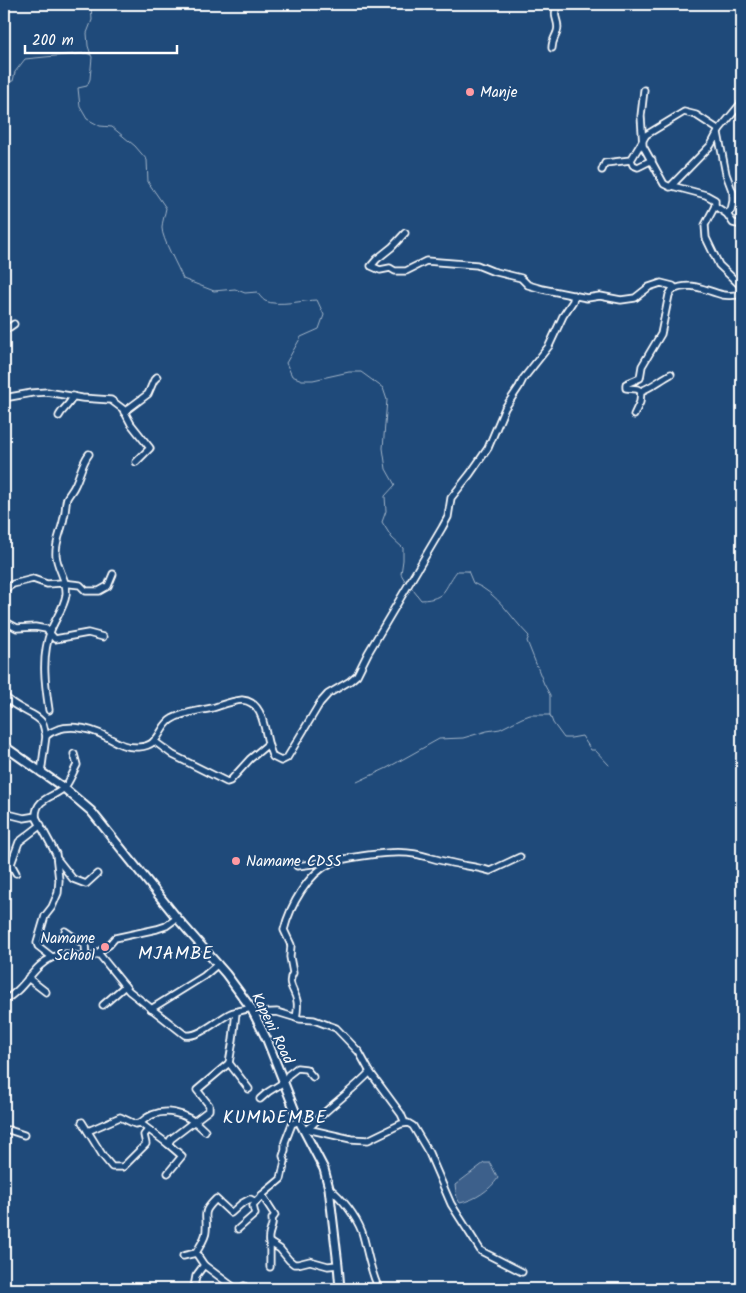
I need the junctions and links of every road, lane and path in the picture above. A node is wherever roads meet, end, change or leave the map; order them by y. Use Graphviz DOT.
graph roads {
  1 [pos="559,4"];
  2 [pos="552,48"];
  3 [pos="644,90"];
  4 [pos="742,102"];
  5 [pos="719,131"];
  6 [pos="642,141"];
  7 [pos="631,160"];
  8 [pos="652,160"];
  9 [pos="602,170"];
  10 [pos="672,186"];
  11 [pos="715,206"];
  12 [pos="727,214"];
  13 [pos="742,225"];
  14 [pos="405,233"];
  15 [pos="742,287"];
  16 [pos="675,288"];
  17 [pos="742,292"];
  18 [pos="574,295"];
  19 [pos="14,324"];
  20 [pos="4,330"];
  21 [pos="671,374"];
  22 [pos="157,377"];
  23 [pos="641,391"];
  24 [pos="73,396"];
  25 [pos="4,398"];
  26 [pos="124,412"];
  27 [pos="634,415"];
  28 [pos="60,416"];
  29 [pos="89,454"];
  30 [pos="136,462"];
  31 [pos="113,574"];
  32 [pos="65,583"];
  33 [pos="4,590"];
  34 [pos="4,621"];
  35 [pos="50,633"];
  36 [pos="103,637"];
  37 [pos="4,695"];
  38 [pos="49,710"];
  39 [pos="46,736"];
  40 [pos="154,741"];
  41 [pos="268,744"];
  42 [pos="4,746"];
  43 [pos="74,754"];
  44 [pos="41,773"];
  45 [pos="64,788"];
  46 [pos="4,813"];
  47 [pos="36,816"];
  48 [pos="41,824"];
  49 [pos="520,857"];
  50 [pos="58,860"];
  51 [pos="327,865"];
  52 [pos="296,866"];
  53 [pos="16,873"];
  54 [pos="97,874"];
  55 [pos="177,918"];
  56 [pos="65,932"];
  57 [pos="94,955"];
  58 [pos="52,957"];
  59 [pos="86,957"];
  60 [pos="218,964"];
  61 [pos="28,978"];
  62 [pos="125,986"];
  63 [pos="46,992"];
  64 [pos="4,1000"];
  65 [pos="103,1005"];
  66 [pos="151,1010"];
  67 [pos="252,1011"];
  68 [pos="236,1012"];
  69 [pos="296,1018"];
  70 [pos="229,1063"];
  71 [pos="370,1072"];
  72 [pos="313,1077"];
  73 [pos="284,1082"];
  74 [pos="249,1089"];
  75 [pos="260,1100"];
  76 [pos="299,1120"];
  77 [pos="195,1121"];
  78 [pos="82,1122"];
  79 [pos="140,1123"];
  80 [pos="405,1123"];
  81 [pos="306,1129"];
  82 [pos="4,1130"];
  83 [pos="148,1130"];
  84 [pos="205,1131"];
  85 [pos="88,1132"];
  86 [pos="24,1135"];
  87 [pos="168,1144"];
  88 [pos="168,1173"];
  89 [pos="329,1188"];
  90 [pos="262,1195"];
  91 [pos="256,1202"];
  92 [pos="4,1216"];
  93 [pos="238,1229"];
  94 [pos="6,1233"];
  95 [pos="269,1242"];
  96 [pos="196,1253"];
  97 [pos="182,1256"];
  98 [pos="204,1265"];
  99 [pos="338,1265"];
  100 [pos="270,1267"];
  101 [pos="522,1272"];
  102 [pos="194,1288"];
  103 [pos="236,1289"];
  104 [pos="340,1289"];
  105 [pos="379,1289"];
  1 -- 2 [label="street"];
  3 -- 6 [label="street"];
  4 -- 5 [label="street"];
  5 -- 6 [label="street"];
  5 -- 10 [label="street"];
  5 -- 12 [label="street"];
  6 -- 7 [label="street"];
  6 -- 8 [label="street"];
  7 -- 8 [label="street"];
  7 -- 9 [label="street"];
  8 -- 10 [label="street"];
  10 -- 11 [label="street"];
  11 -- 12 [label="street"];
  11 -- 15 [label="street"];
  12 -- 13 [label="street"];
  14 -- 18 [label="street"];
  16 -- 17 [label="street"];
  16 -- 18 [label="street"];
  16 -- 23 [label="street"];
  18 -- 41 [label="street"];
  19 -- 20 [label="street"];
  21 -- 23 [label="street"];
  22 -- 26 [label="street"];
  23 -- 27 [label="street"];
  24 -- 25 [label="street"];
  24 -- 26 [label="street"];
  24 -- 28 [label="street"];
  26 -- 30 [label="street"];
  29 -- 32 [label="street"];
  31 -- 32 [label="street"];
  32 -- 33 [label="street"];
  32 -- 35 [label="street"];
  34 -- 35 [label="street"];
  35 -- 36 [label="street"];
  35 -- 38 [label="street"];
  37 -- 39 [label="street"];
  39 -- 40 [label="street"];
  39 -- 44 [label="street"];
  40 -- 41 [label="street"];
  40 -- 41 [label="street"];
  42 -- 44 [label="main road, Kapeni Road"];
  43 -- 45 [label="street"];
  44 -- 45 [label="main road, Kapeni Road"];
  45 -- 47 [label="street"];
  45 -- 55 [label="main road, Kapeni Road"];
  46 -- 47 [label="street"];
  47 -- 48 [label="street"];
  48 -- 50 [label="street"];
  48 -- 53 [label="street"];
  49 -- 51 [label="street"];
  50 -- 54 [label="street"];
  50 -- 58 [label="street"];
  51 -- 52 [label="street"];
  51 -- 69 [label="street"];
  55 -- 57 [label="street"];
  55 -- 60 [label="main road, Kapeni Road"];
  56 -- 59 [label="street"];
  57 -- 59 [label="street"];
  57 -- 62 [label="street"];
  58 -- 59 [label="street"];
  58 -- 61 [label="street"];
  60 -- 66 [label="street"];
  60 -- 67 [label="main road, Kapeni Road"];
  61 -- 63 [label="street"];
  61 -- 64 [label="street"];
  62 -- 65 [label="street"];
  62 -- 66 [label="street"];
  66 -- 68 [label="street"];
  67 -- 68 [label="street"];
  67 -- 69 [label="street"];
  67 -- 73 [label="main road, Kapeni Road"];
  68 -- 70 [label="street"];
  69 -- 71 [label="street"];
  70 -- 74 [label="street"];
  70 -- 77 [label="street"];
  71 -- 80 [label="street"];
  71 -- 81 [label="street"];
  72 -- 73 [label="street"];
  73 -- 75 [label="street"];
  73 -- 76 [label="main road, Kapeni Road"];
  76 -- 81 [label="main road, Kapeni Road"];
  76 -- 90 [label="street"];
  77 -- 79 [label="street"];
  77 -- 84 [label="street"];
  77 -- 87 [label="street"];
  78 -- 85 [label="street"];
  79 -- 83 [label="street"];
  79 -- 85 [label="street"];
  80 -- 81 [label="street"];
  80 -- 101 [label="street"];
  81 -- 89 [label="main road, Kapeni Road"];
  82 -- 86 [label="street"];
  83 -- 85 [label="street"];
  83 -- 87 [label="street"];
  87 -- 88 [label="street"];
  89 -- 99 [label="main road, Kapeni Road"];
  89 -- 105 [label="street"];
  90 -- 91 [label="street"];
  90 -- 95 [label="street"];
  91 -- 93 [label="street"];
  91 -- 96 [label="street"];
  92 -- 94 [label="street"];
  95 -- 99 [label="street"];
  95 -- 100 [label="street"];
  96 -- 97 [label="street"];
  96 -- 98 [label="street"];
  98 -- 102 [label="street"];
  98 -- 103 [label="street"];
  99 -- 104 [label="main road, Kapeni Road"];
}
